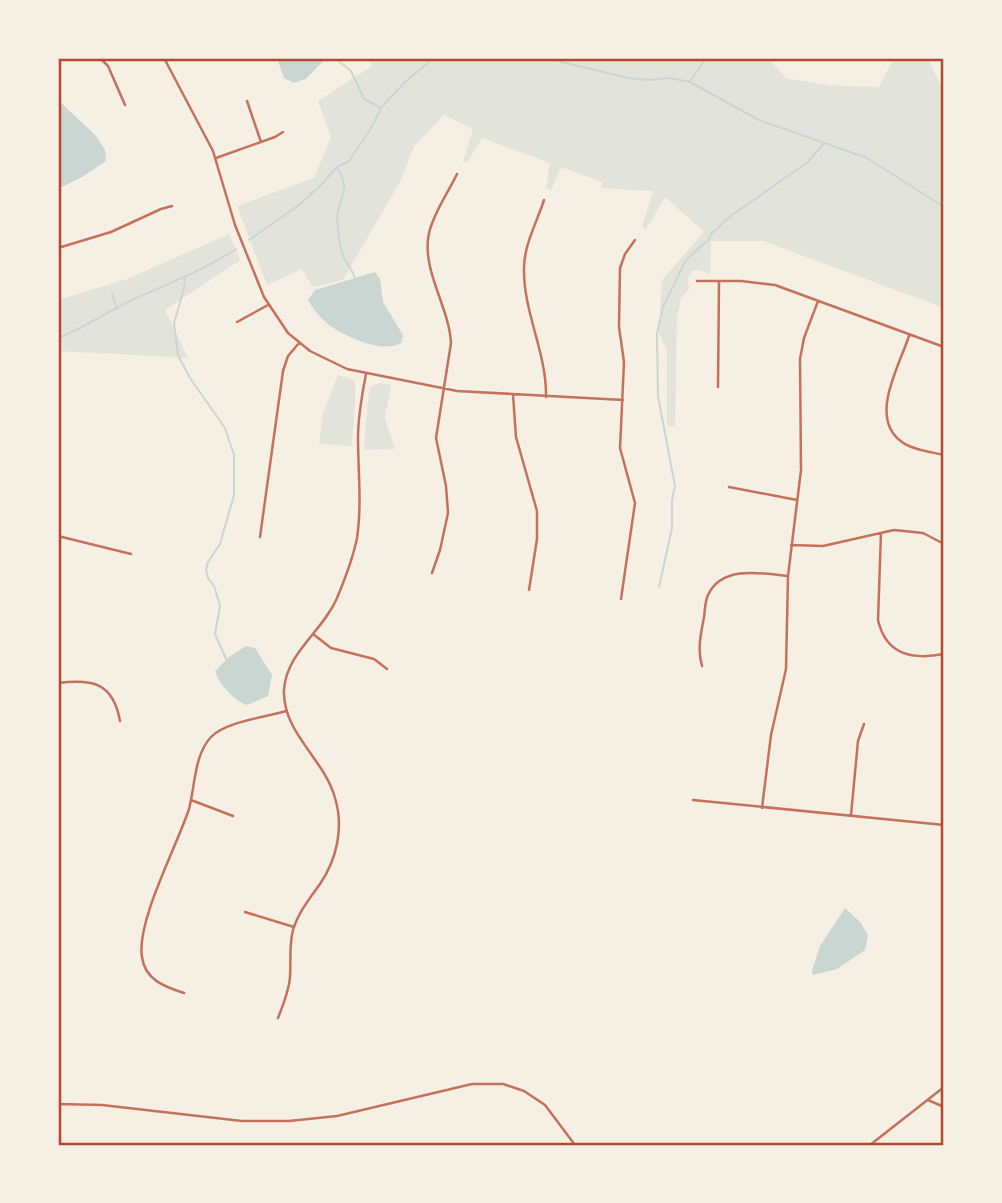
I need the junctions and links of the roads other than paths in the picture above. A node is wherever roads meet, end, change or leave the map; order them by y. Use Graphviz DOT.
graph roads {
  1 [pos="100,58"];
  2 [pos="163,58"];
  3 [pos="247,101"];
  4 [pos="125,104"];
  5 [pos="283,132"];
  6 [pos="261,142"];
  7 [pos="216,158"];
  8 [pos="457,174"];
  9 [pos="544,200"];
  10 [pos="173,206"];
  11 [pos="635,240"];
  12 [pos="58,248"];
  13 [pos="698,281"];
  14 [pos="719,281"];
  15 [pos="818,302"];
  16 [pos="268,305"];
  17 [pos="237,323"];
  18 [pos="910,335"];
  19 [pos="299,343"];
  20 [pos="944,347"];
  21 [pos="366,374"];
  22 [pos="718,387"];
  23 [pos="444,388"];
  24 [pos="513,395"];
  25 [pos="546,397"];
  26 [pos="622,400"];
  27 [pos="944,455"];
  28 [pos="729,486"];
  29 [pos="797,500"];
  30 [pos="881,533"];
  31 [pos="58,536"];
  32 [pos="260,537"];
  33 [pos="944,544"];
  34 [pos="791,545"];
  35 [pos="131,554"];
  36 [pos="432,573"];
  37 [pos="788,576"];
  38 [pos="528,590"];
  39 [pos="621,599"];
  40 [pos="313,634"];
  41 [pos="944,654"];
  42 [pos="702,666"];
  43 [pos="387,669"];
  44 [pos="58,683"];
  45 [pos="286,712"];
  46 [pos="120,721"];
  47 [pos="864,724"];
  48 [pos="191,800"];
  49 [pos="693,800"];
  50 [pos="762,808"];
  51 [pos="233,816"];
  52 [pos="851,816"];
  53 [pos="944,825"];
  54 [pos="245,912"];
  55 [pos="294,927"];
  56 [pos="184,993"];
  57 [pos="278,1018"];
  58 [pos="944,1087"];
  59 [pos="928,1100"];
  60 [pos="58,1104"];
  61 [pos="944,1107"];
  62 [pos="575,1145"];
  63 [pos="870,1145"];
  1 -- 4 [label="street"];
  2 -- 7 [label="street"];
  3 -- 6 [label="street"];
  5 -- 6 [label="street"];
  6 -- 7 [label="street"];
  7 -- 16 [label="street"];
  8 -- 23 [label="street"];
  9 -- 25 [label="street"];
  10 -- 12 [label="street"];
  11 -- 26 [label="street"];
  13 -- 14 [label="street"];
  14 -- 15 [label="street"];
  14 -- 22 [label="street"];
  15 -- 18 [label="street"];
  15 -- 29 [label="street"];
  16 -- 17 [label="street"];
  16 -- 19 [label="street"];
  18 -- 20 [label="street"];
  18 -- 27 [label="street"];
  19 -- 21 [label="street"];
  19 -- 32 [label="street"];
  21 -- 23 [label="street"];
  21 -- 40 [label="street"];
  23 -- 24 [label="street"];
  23 -- 36 [label="street"];
  24 -- 25 [label="street"];
  24 -- 38 [label="street"];
  25 -- 26 [label="street"];
  26 -- 39 [label="street"];
  28 -- 29 [label="street"];
  29 -- 34 [label="street"];
  30 -- 33 [label="street"];
  30 -- 34 [label="street"];
  30 -- 41 [label="street"];
  31 -- 35 [label="street"];
  34 -- 37 [label="street"];
  37 -- 42 [label="street"];
  37 -- 50 [label="street"];
  40 -- 43 [label="street"];
  40 -- 45 [label="street"];
  44 -- 46 [label="street"];
  45 -- 48 [label="street"];
  45 -- 55 [label="street"];
  47 -- 52 [label="street"];
  48 -- 51 [label="street"];
  48 -- 56 [label="street"];
  49 -- 50 [label="street"];
  50 -- 52 [label="street"];
  52 -- 53 [label="street"];
  54 -- 55 [label="street"];
  55 -- 57 [label="street"];
  58 -- 59 [label="street"];
  59 -- 61 [label="street"];
  59 -- 63 [label="street"];
  60 -- 62 [label="street"];
}
